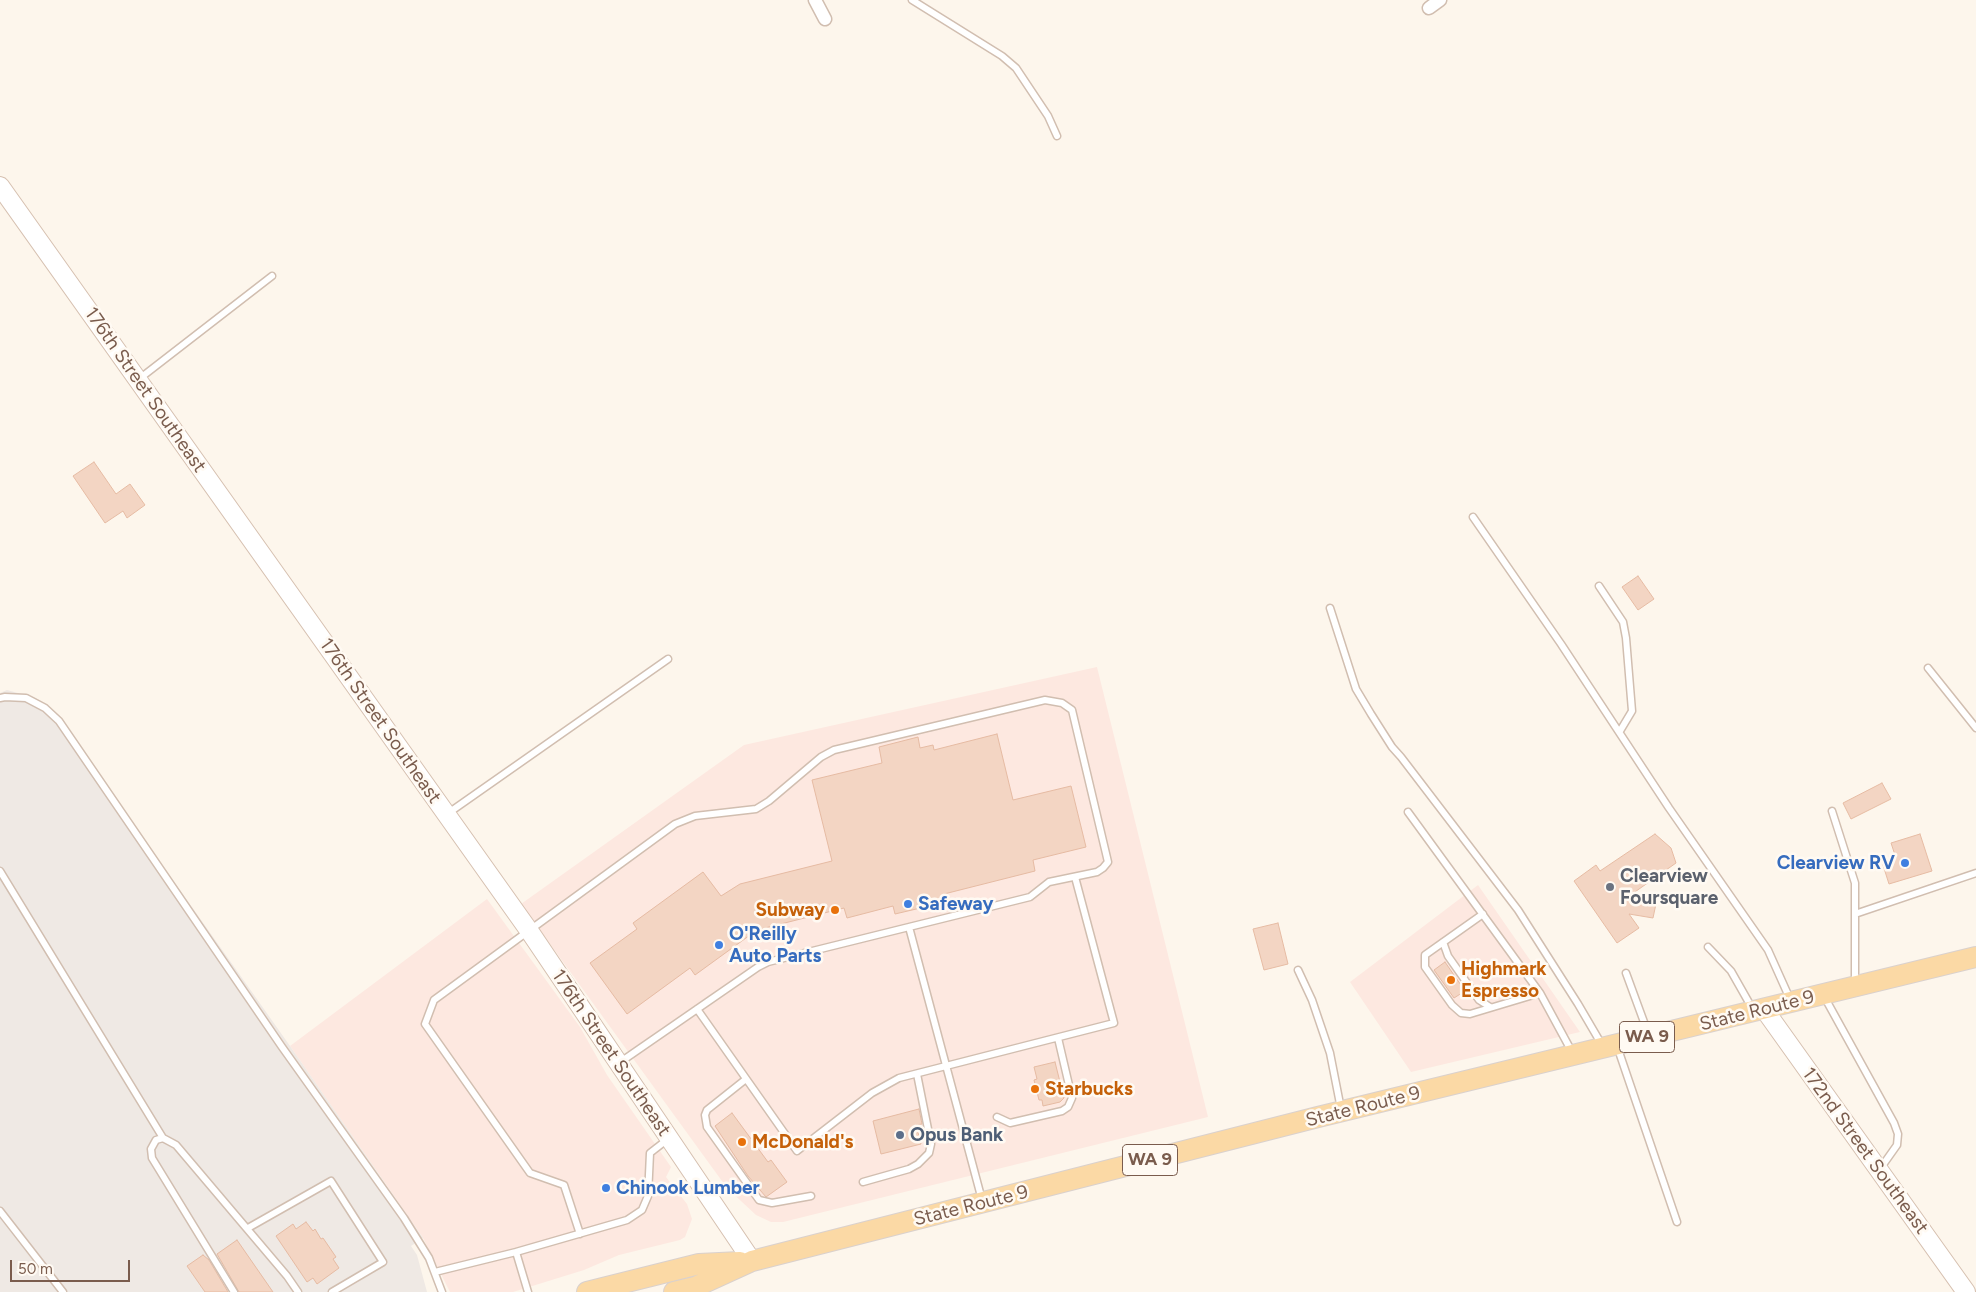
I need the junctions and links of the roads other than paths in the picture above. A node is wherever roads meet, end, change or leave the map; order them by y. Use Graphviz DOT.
graph roads {
  1 [pos="815,0"];
  2 [pos="912,0"];
  3 [pos="1440,0"];
  4 [pos="1429,8"];
  5 [pos="825,19"];
  6 [pos="1057,136"];
  7 [pos="0,186"];
  8 [pos="272,276"];
  9 [pos="138,380"];
  10 [pos="1473,517"];
  11 [pos="1599,586"];
  12 [pos="1330,608"];
  13 [pos="668,659"];
  14 [pos="1928,668"];
  15 [pos="0,698"];
  16 [pos="1976,728"];
  17 [pos="1620,731"];
  18 [pos="1832,811"];
  19 [pos="1408,812"];
  20 [pos="446,814"];
  21 [pos="0,871"];
  22 [pos="1976,873"];
  23 [pos="1075,877"];
  24 [pos="1483,914"];
  25 [pos="1855,914"];
  26 [pos="910,927"];
  27 [pos="530,932"];
  28 [pos="1443,942"];
  29 [pos="1708,947"];
  30 [pos="1976,957"];
  31 [pos="1298,970"];
  32 [pos="1626,973"];
  33 [pos="1855,987"];
  34 [pos="1540,993"];
  35 [pos="1824,994"];
  36 [pos="1791,1002"];
  37 [pos="1490,1007"];
  38 [pos="697,1009"];
  39 [pos="1759,1010"];
  40 [pos="1649,1037"];
  41 [pos="1058,1038"];
  42 [pos="1610,1046"];
  43 [pos="1573,1055"];
  44 [pos="618,1064"];
  45 [pos="946,1068"];
  46 [pos="917,1074"];
  47 [pos="746,1079"];
  48 [pos="1342,1112"];
  49 [pos="997,1117"];
  50 [pos="163,1138"];
  51 [pos="669,1138"];
  52 [pos="1879,1170"];
  53 [pos="863,1182"];
  54 [pos="811,1196"];
  55 [pos="982,1203"];
  56 [pos="0,1211"];
  57 [pos="1677,1222"];
  58 [pos="248,1228"];
  59 [pos="580,1234"];
  60 [pos="516,1252"];
  61 [pos="752,1261"];
  62 [pos="435,1272"];
  63 [pos="63,1292"];
  64 [pos="234,1292"];
  65 [pos="298,1292"];
  66 [pos="332,1292"];
  67 [pos="442,1292"];
  68 [pos="528,1292"];
  69 [pos="587,1292"];
  70 [pos="674,1292"];
  71 [pos="1966,1292"];
  1 -- 5 [label="street"];
  2 -- 6 [label="lane"];
  3 -- 4 [label="street"];
  7 -- 9 [label="street, 176th Street Southeast"];
  8 -- 9 [label="lane"];
  9 -- 20 [label="street, 176th Street Southeast"];
  10 -- 17 [label="lane"];
  11 -- 17 [label="lane"];
  12 -- 42 [label="lane"];
  13 -- 20 [label="lane"];
  14 -- 16 [label="lane"];
  15 -- 62 [label="lane"];
  17 -- 36 [label="lane"];
  18 -- 25 [label="lane"];
  19 -- 24 [label="lane"];
  20 -- 27 [label="street, 176th Street Southeast"];
  21 -- 50 [label="lane"];
  22 -- 25 [label="lane"];
  23 -- 26 [label="lane"];
  23 -- 27 [label="lane"];
  23 -- 41 [label="lane"];
  24 -- 28 [label="lane"];
  24 -- 34 [label="lane"];
  25 -- 33 [label="lane"];
  26 -- 38 [label="lane"];
  26 -- 45 [label="lane"];
  27 -- 44 [label="street, 176th Street Southeast"];
  27 -- 59 [label="lane"];
  28 -- 37 [label="lane"];
  28 -- 37 [label="lane"];
  29 -- 39 [label="lane"];
  30 -- 33 [label="main road, State Route 9 / WA 9"];
  31 -- 48 [label="lane"];
  32 -- 40 [label="lane"];
  33 -- 35 [label="main road, State Route 9 / WA 9"];
  34 -- 37 [label="lane"];
  34 -- 43 [label="lane"];
  35 -- 36 [label="main road, State Route 9 / WA 9"];
  35 -- 52 [label="lane"];
  36 -- 39 [label="main road, State Route 9 / WA 9"];
  38 -- 44 [label="lane"];
  38 -- 47 [label="lane"];
  39 -- 40 [label="main road, State Route 9 / WA 9"];
  39 -- 52 [label="street, 172nd Street Southeast"];
  40 -- 42 [label="main road, State Route 9 / WA 9"];
  41 -- 45 [label="lane"];
  41 -- 49 [label="lane"];
  42 -- 43 [label="main road, State Route 9 / WA 9"];
  42 -- 57 [label="lane"];
  43 -- 48 [label="main road, State Route 9 / WA 9"];
  44 -- 51 [label="street, 176th Street Southeast"];
  45 -- 46 [label="lane"];
  45 -- 55 [label="lane"];
  46 -- 47 [label="lane"];
  46 -- 53 [label="lane"];
  47 -- 54 [label="lane"];
  48 -- 55 [label="main road, State Route 9 / WA 9"];
  50 -- 58 [label="lane"];
  50 -- 64 [label="lane"];
  51 -- 59 [label="lane"];
  51 -- 61 [label="street, 176th Street Southeast"];
  52 -- 71 [label="street, 172nd Street Southeast"];
  55 -- 61 [label="main road, State Route 9 / WA 9"];
  56 -- 63 [label="lane"];
  58 -- 65 [label="lane"];
  58 -- 66 [label="lane"];
  59 -- 60 [label="lane"];
  60 -- 62 [label="lane"];
  60 -- 68 [label="lane"];
  61 -- 69 [label="main road, State Route 9 / WA 9"];
  61 -- 70 [label="main road, State Route 9 / WA 9"];
  62 -- 67 [label="lane"];
}
